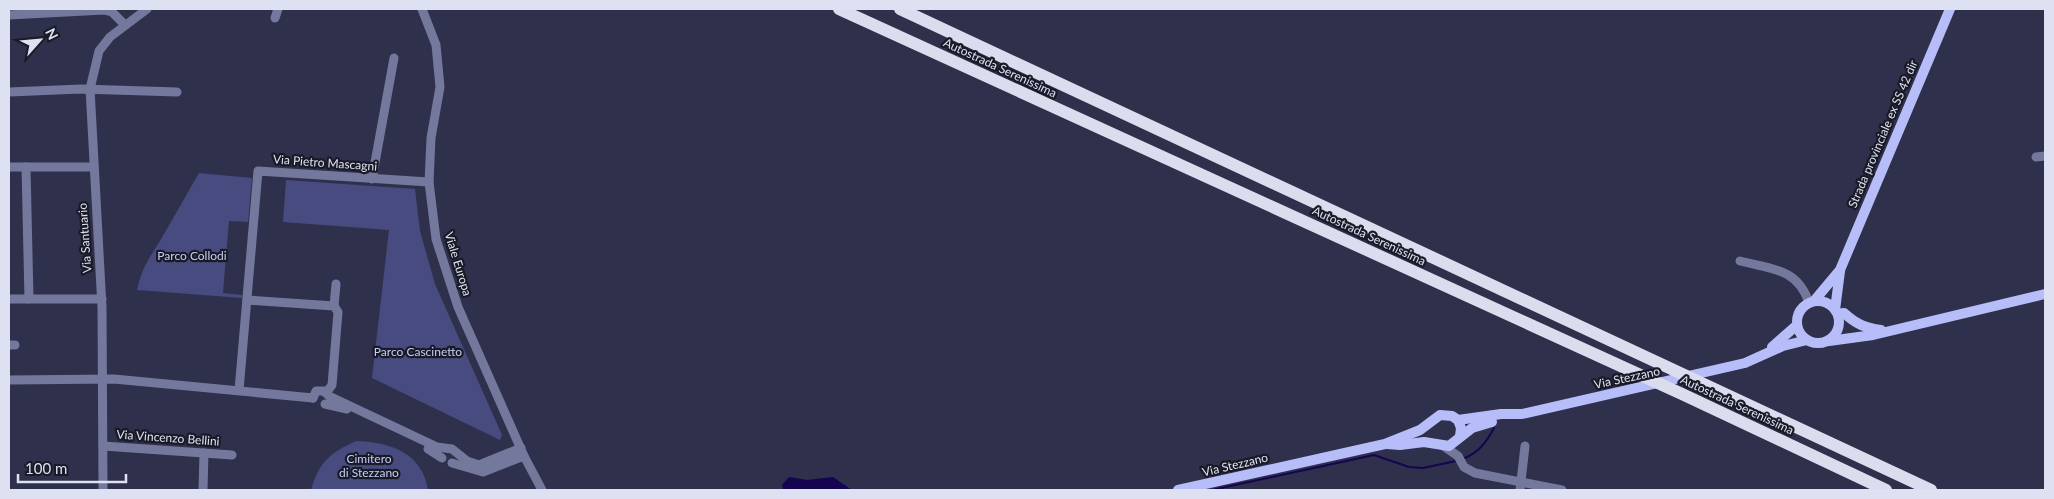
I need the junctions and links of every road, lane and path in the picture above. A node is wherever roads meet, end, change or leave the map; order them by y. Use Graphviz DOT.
graph roads {
  1 [pos="148,9"];
  2 [pos="278,9"];
  3 [pos="422,9"];
  4 [pos="838,9"];
  5 [pos="900,9"];
  6 [pos="1950,9"];
  7 [pos="9,14"];
  8 [pos="275,18"];
  9 [pos="125,26"];
  10 [pos="394,58"];
  11 [pos="90,89"];
  12 [pos="9,92"];
  13 [pos="177,92"];
  14 [pos="9,167"];
  15 [pos="26,167"];
  16 [pos="94,167"];
  17 [pos="372,179"];
  18 [pos="429,182"];
  19 [pos="1740,261"];
  20 [pos="1840,270"];
  21 [pos="336,284"];
  22 [pos="2045,294"];
  23 [pos="9,299"];
  24 [pos="29,299"];
  25 [pos="102,299"];
  26 [pos="247,300"];
  27 [pos="1811,302"];
  28 [pos="334,306"];
  29 [pos="1836,312"];
  30 [pos="1797,325"];
  31 [pos="1886,330"];
  32 [pos="1807,340"];
  33 [pos="1829,341"];
  34 [pos="1745,363"];
  35 [pos="103,378"];
  36 [pos="9,380"];
  37 [pos="239,390"];
  38 [pos="327,395"];
  39 [pos="1514,415"];
  40 [pos="1436,418"];
  41 [pos="1458,420"];
  42 [pos="1459,438"];
  43 [pos="1385,444"];
  44 [pos="1441,445"];
  45 [pos="103,446"];
  46 [pos="1525,446"];
  47 [pos="452,451"];
  48 [pos="523,452"];
  49 [pos="204,453"];
  50 [pos="232,455"];
  51 [pos="1458,456"];
  52 [pos="442,458"];
  53 [pos="1818,459"];
  54 [pos="452,463"];
  55 [pos="1520,486"];
  56 [pos="103,490"];
  57 [pos="203,490"];
  58 [pos="542,490"];
  59 [pos="1178,490"];
  60 [pos="1562,490"];
  61 [pos="1870,490"];
  62 [pos="1886,490"];
  63 [pos="1931,490"];
  1 -- 9 [label="street, Via Santuario"];
  2 -- 8 [label="street"];
  3 -- 18 [label="street, Viale Europa"];
  4 -- 53 [label="highway, Autostrada Serenissima"];
  5 -- 63 [label="highway, Autostrada Serenissima"];
  6 -- 20 [label="main road, Strada provinciale ex SS 42 dir"];
  7 -- 9 [label="street"];
  9 -- 11 [label="street, Via Santuario"];
  10 -- 17 [label="street"];
  11 -- 12 [label="street"];
  11 -- 13 [label="street"];
  11 -- 16 [label="street, Via Santuario"];
  14 -- 15 [label="street"];
  15 -- 16 [label="street"];
  15 -- 24 [label="street"];
  16 -- 25 [label="street, Via Santuario"];
  17 -- 18 [label="street, Via Pietro Mascagni"];
  17 -- 26 [label="street, Via Pietro Mascagni"];
  18 -- 48 [label="street, Viale Europa"];
  19 -- 27 [label="street"];
  20 -- 27 [label="main road, Strada provinciale ex SS 42 dir"];
  20 -- 29 [label="main road, Strada provinciale ex SS 42 dir"];
  21 -- 28 [label="street"];
  22 -- 31 [label="main road, Via Stezzano"];
  23 -- 24 [label="street"];
  24 -- 25 [label="street"];
  25 -- 35 [label="street, Via Santuario"];
  26 -- 28 [label="street"];
  26 -- 37 [label="street, Via Pietro Mascagni"];
  27 -- 29 [label="main road, Via Stezzano"];
  27 -- 30 [label="main road, Via Stezzano"];
  28 -- 38 [label="street"];
  29 -- 31 [label="main road, Via Stezzano"];
  29 -- 33 [label="main road"];
  30 -- 32 [label="main road"];
  30 -- 34 [label="main road, Via Stezzano"];
  31 -- 33 [label="main road, Via Stezzano"];
  32 -- 33 [label="main road, Via Stezzano"];
  32 -- 34 [label="main road, Via Stezzano"];
  34 -- 39 [label="main road, Via Stezzano"];
  35 -- 36 [label="street"];
  35 -- 37 [label="street"];
  35 -- 45 [label="street, Via Santuario"];
  37 -- 38 [label="street"];
  38 -- 47 [label="street"];
  38 -- 52 [label="street"];
  39 -- 41 [label="main road, Via Stezzano"];
  39 -- 42 [label="main road, Via Stezzano"];
  40 -- 41 [label="main road, Via Stezzano"];
  40 -- 43 [label="main road, Via Stezzano"];
  40 -- 44 [label="main road"];
  41 -- 42 [label="main road"];
  42 -- 44 [label="main road, Via Stezzano"];
  42 -- 51 [label="street"];
  43 -- 44 [label="main road, Via Stezzano"];
  43 -- 59 [label="main road, Via Stezzano"];
  44 -- 51 [label="street"];
  45 -- 49 [label="street, Via Vincenzo Bellini"];
  45 -- 56 [label="street, Via Santuario"];
  46 -- 55 [label="street"];
  47 -- 48 [label="street"];
  47 -- 52 [label="street"];
  47 -- 54 [label="street"];
  48 -- 54 [label="street"];
  48 -- 58 [label="street"];
  49 -- 50 [label="street, Via Vincenzo Bellini"];
  49 -- 57 [label="street"];
  51 -- 55 [label="street"];
  52 -- 54 [label="street"];
  53 -- 61 [label="highway"];
  53 -- 62 [label="highway, Autostrada Serenissima"];
  55 -- 60 [label="street"];
}
